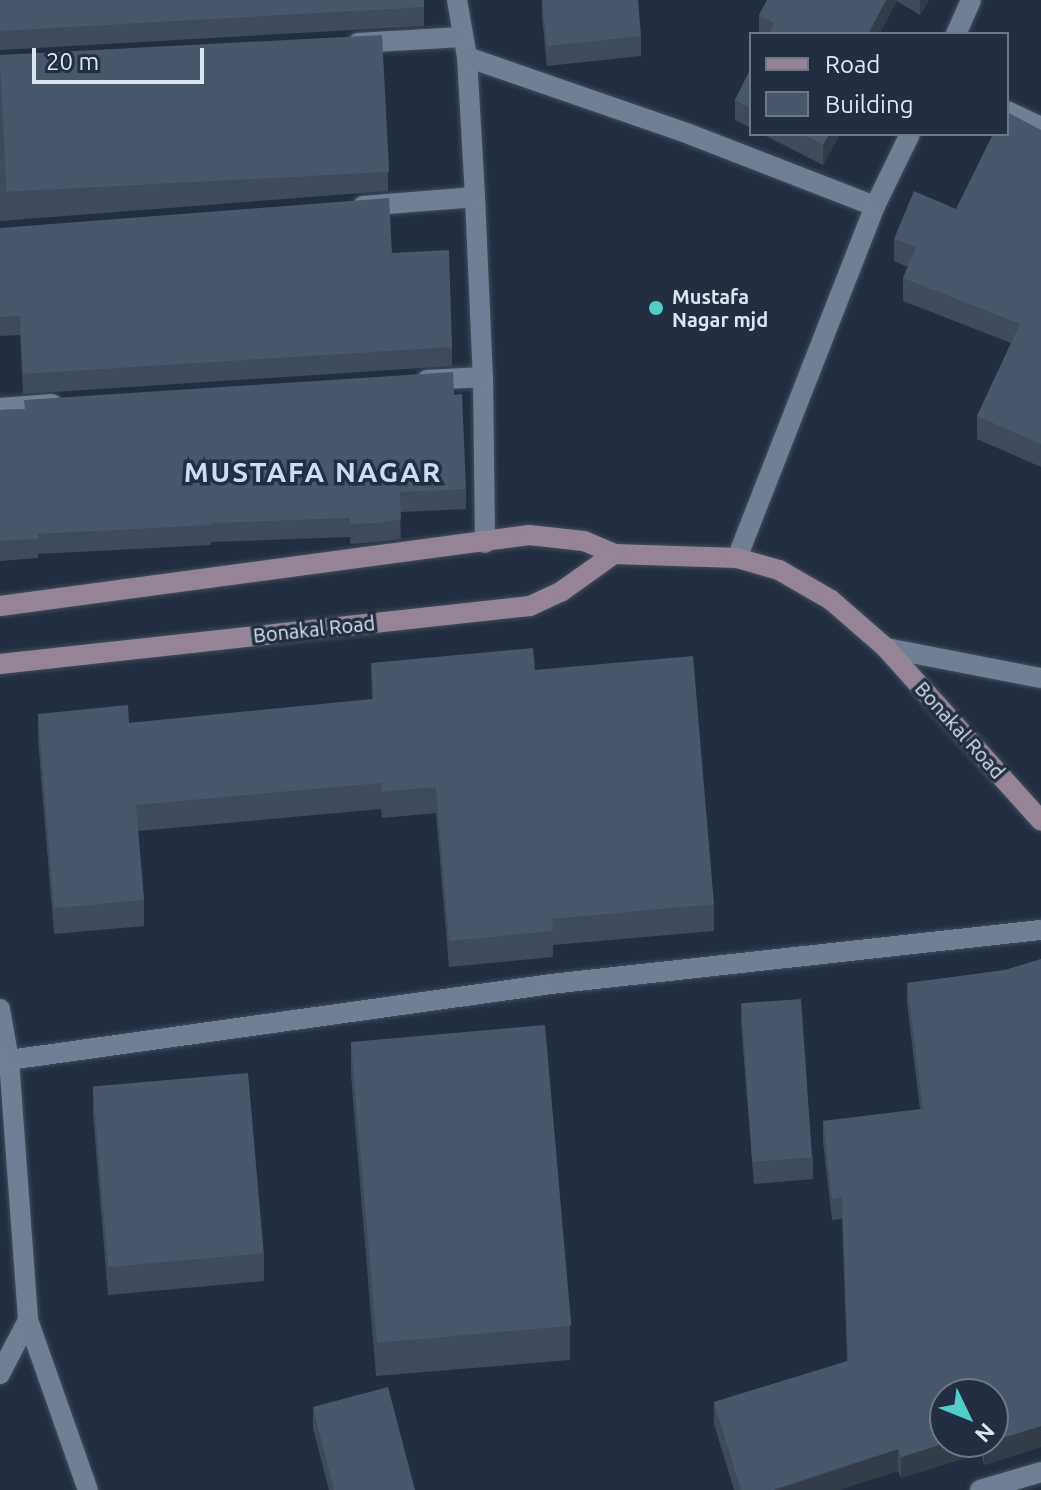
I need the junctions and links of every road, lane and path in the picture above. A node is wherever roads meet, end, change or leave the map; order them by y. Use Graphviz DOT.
graph roads {
  1 [pos="457,0"];
  2 [pos="971,0"];
  3 [pos="957,32"];
  4 [pos="334,44"];
  5 [pos="464,47"];
  6 [pos="1009,112"];
  7 [pos="1041,127"];
  8 [pos="909,136"];
  9 [pos="475,197"];
  10 [pos="875,206"];
  11 [pos="348,207"];
  12 [pos="483,377"];
  13 [pos="405,382"];
  14 [pos="78,403"];
  15 [pos="0,408"];
  16 [pos="485,543"];
  17 [pos="614,554"];
  18 [pos="737,558"];
  19 [pos="0,606"];
  20 [pos="886,648"];
  21 [pos="0,664"];
  22 [pos="1041,678"];
  23 [pos="1041,821"];
  24 [pos="1041,930"];
  25 [pos="0,1009"];
  26 [pos="9,1060"];
  27 [pos="28,1320"];
  28 [pos="0,1374"];
  29 [pos="1041,1472"];
  30 [pos="88,1490"];
  31 [pos="980,1490"];
  1 -- 5 [label="street"];
  2 -- 3 [label="street"];
  4 -- 5 [label="street"];
  5 -- 9 [label="street"];
  5 -- 10 [label="street"];
  6 -- 7 [label="street"];
  8 -- 10 [label="street"];
  9 -- 11 [label="street"];
  9 -- 12 [label="street"];
  10 -- 18 [label="street"];
  12 -- 13 [label="street"];
  12 -- 16 [label="street"];
  14 -- 15 [label="street"];
  16 -- 17 [label="main road, Bonakal Road"];
  16 -- 19 [label="main road, Bonakal Road"];
  17 -- 18 [label="main road, Bonakal Road"];
  17 -- 21 [label="main road, Bonakal Road"];
  18 -- 20 [label="main road, Bonakal Road"];
  20 -- 22 [label="street"];
  20 -- 23 [label="main road, Bonakal Road"];
  24 -- 26 [label="street"];
  25 -- 26 [label="street"];
  26 -- 27 [label="street"];
  27 -- 28 [label="street"];
  27 -- 30 [label="street"];
  29 -- 31 [label="street"];
}
